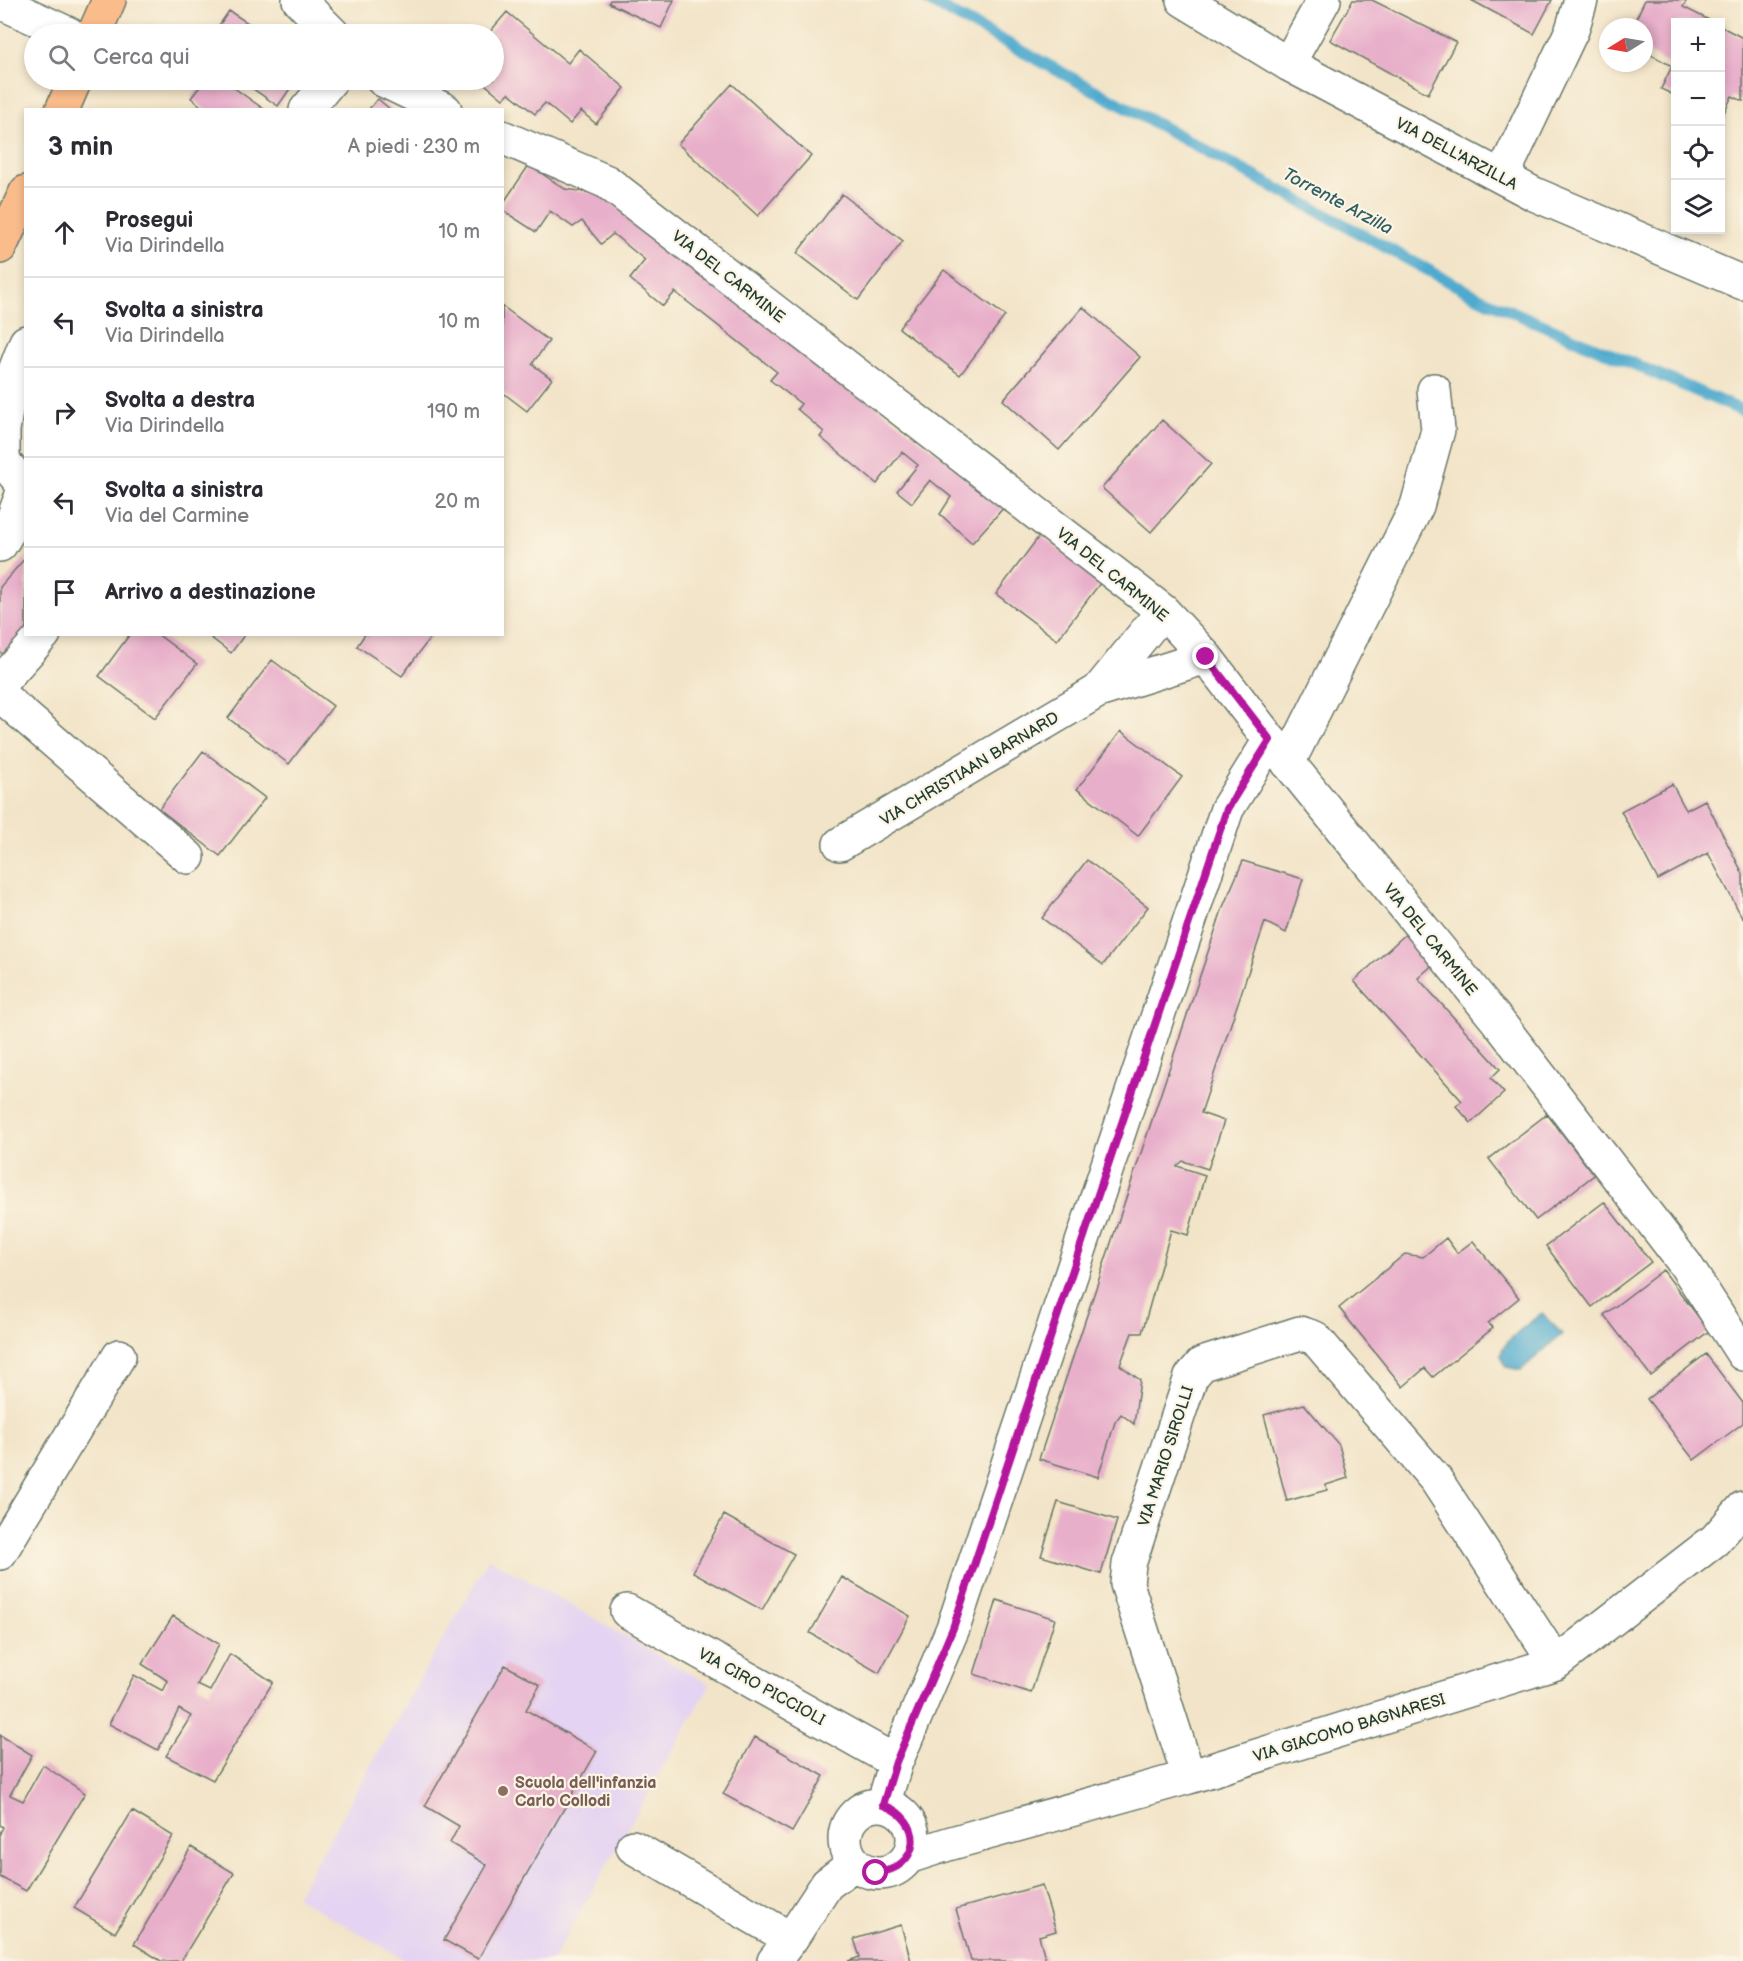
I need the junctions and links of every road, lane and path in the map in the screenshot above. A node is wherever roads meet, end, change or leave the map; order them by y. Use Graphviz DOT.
graph roads {
  1 [pos="109,0"];
  2 [pos="299,0"];
  3 [pos="1183,0"];
  4 [pos="1324,0"];
  5 [pos="1581,0"];
  6 [pos="0,2"];
  7 [pos="47,24"];
  8 [pos="98,24"];
  9 [pos="323,24"];
  10 [pos="1288,64"];
  11 [pos="71,90"];
  12 [pos="323,90"];
  13 [pos="404,90"];
  14 [pos="63,108"];
  15 [pos="308,108"];
  16 [pos="441,108"];
  17 [pos="504,138"];
  18 [pos="1502,177"];
  19 [pos="24,197"];
  20 [pos="9,236"];
  21 [pos="1743,283"];
  22 [pos="24,347"];
  23 [pos="1434,390"];
  24 [pos="24,485"];
  25 [pos="24,489"];
  26 [pos="0,545"];
  27 [pos="1163,611"];
  28 [pos="42,636"];
  29 [pos="1206,657"];
  30 [pos="0,683"];
  31 [pos="1098,691"];
  32 [pos="0,695"];
  33 [pos="1279,752"];
  34 [pos="840,844"];
  35 [pos="188,857"];
  36 [pos="1743,1354"];
  37 [pos="119,1356"];
  38 [pos="1743,1508"];
  39 [pos="0,1553"];
  40 [pos="627,1611"];
  41 [pos="1556,1663"];
  42 [pos="896,1762"];
  43 [pos="1189,1777"];
  44 [pos="883,1805"];
  45 [pos="633,1847"];
  46 [pos="908,1857"];
  47 [pos="855,1863"];
  48 [pos="782,1950"];
  1 -- 8 [label="main road"];
  2 -- 9 [label="street"];
  3 -- 10 [label="street, VIA DELL'ARZILLA"];
  4 -- 10 [label="street"];
  5 -- 18 [label="street"];
  6 -- 7 [label="street"];
  10 -- 18 [label="street, VIA DELL'ARZILLA"];
  11 -- 14 [label="main road"];
  12 -- 15 [label="street"];
  13 -- 16 [label="street"];
  17 -- 27 [label="street, VIA DEL CARMINE"];
  18 -- 21 [label="street, VIA DELL'ARZILLA"];
  19 -- 20 [label="main road"];
  22 -- 24 [label="street"];
  23 -- 33 [label="street"];
  25 -- 26 [label="street"];
  27 -- 29 [label="street, VIA DEL CARMINE"];
  27 -- 31 [label="street, VIA CHRISTIAAN BARNARD"];
  28 -- 30 [label="street"];
  29 -- 31 [label="street, VIA CHRISTIAAN BARNARD"];
  29 -- 33 [label="street, VIA DEL CARMINE"];
  31 -- 34 [label="street, VIA CHRISTIAAN BARNARD"];
  32 -- 35 [label="street"];
  33 -- 36 [label="street, VIA DEL CARMINE"];
  33 -- 42 [label="street"];
  37 -- 39 [label="street"];
  38 -- 41 [label="street, VIA GIACOMO BAGNARESI"];
  40 -- 42 [label="street, VIA CIRO PICCIOLI"];
  41 -- 43 [label="street, VIA GIACOMO BAGNARESI"];
  41 -- 43 [label="street, VIA MARIO SIROLLI"];
  42 -- 44 [label="street"];
  43 -- 46 [label="street, VIA GIACOMO BAGNARESI"];
  44 -- 46 [label="street"];
  44 -- 47 [label="street"];
  45 -- 48 [label="street"];
  46 -- 47 [label="street"];
  47 -- 48 [label="street"];
}
